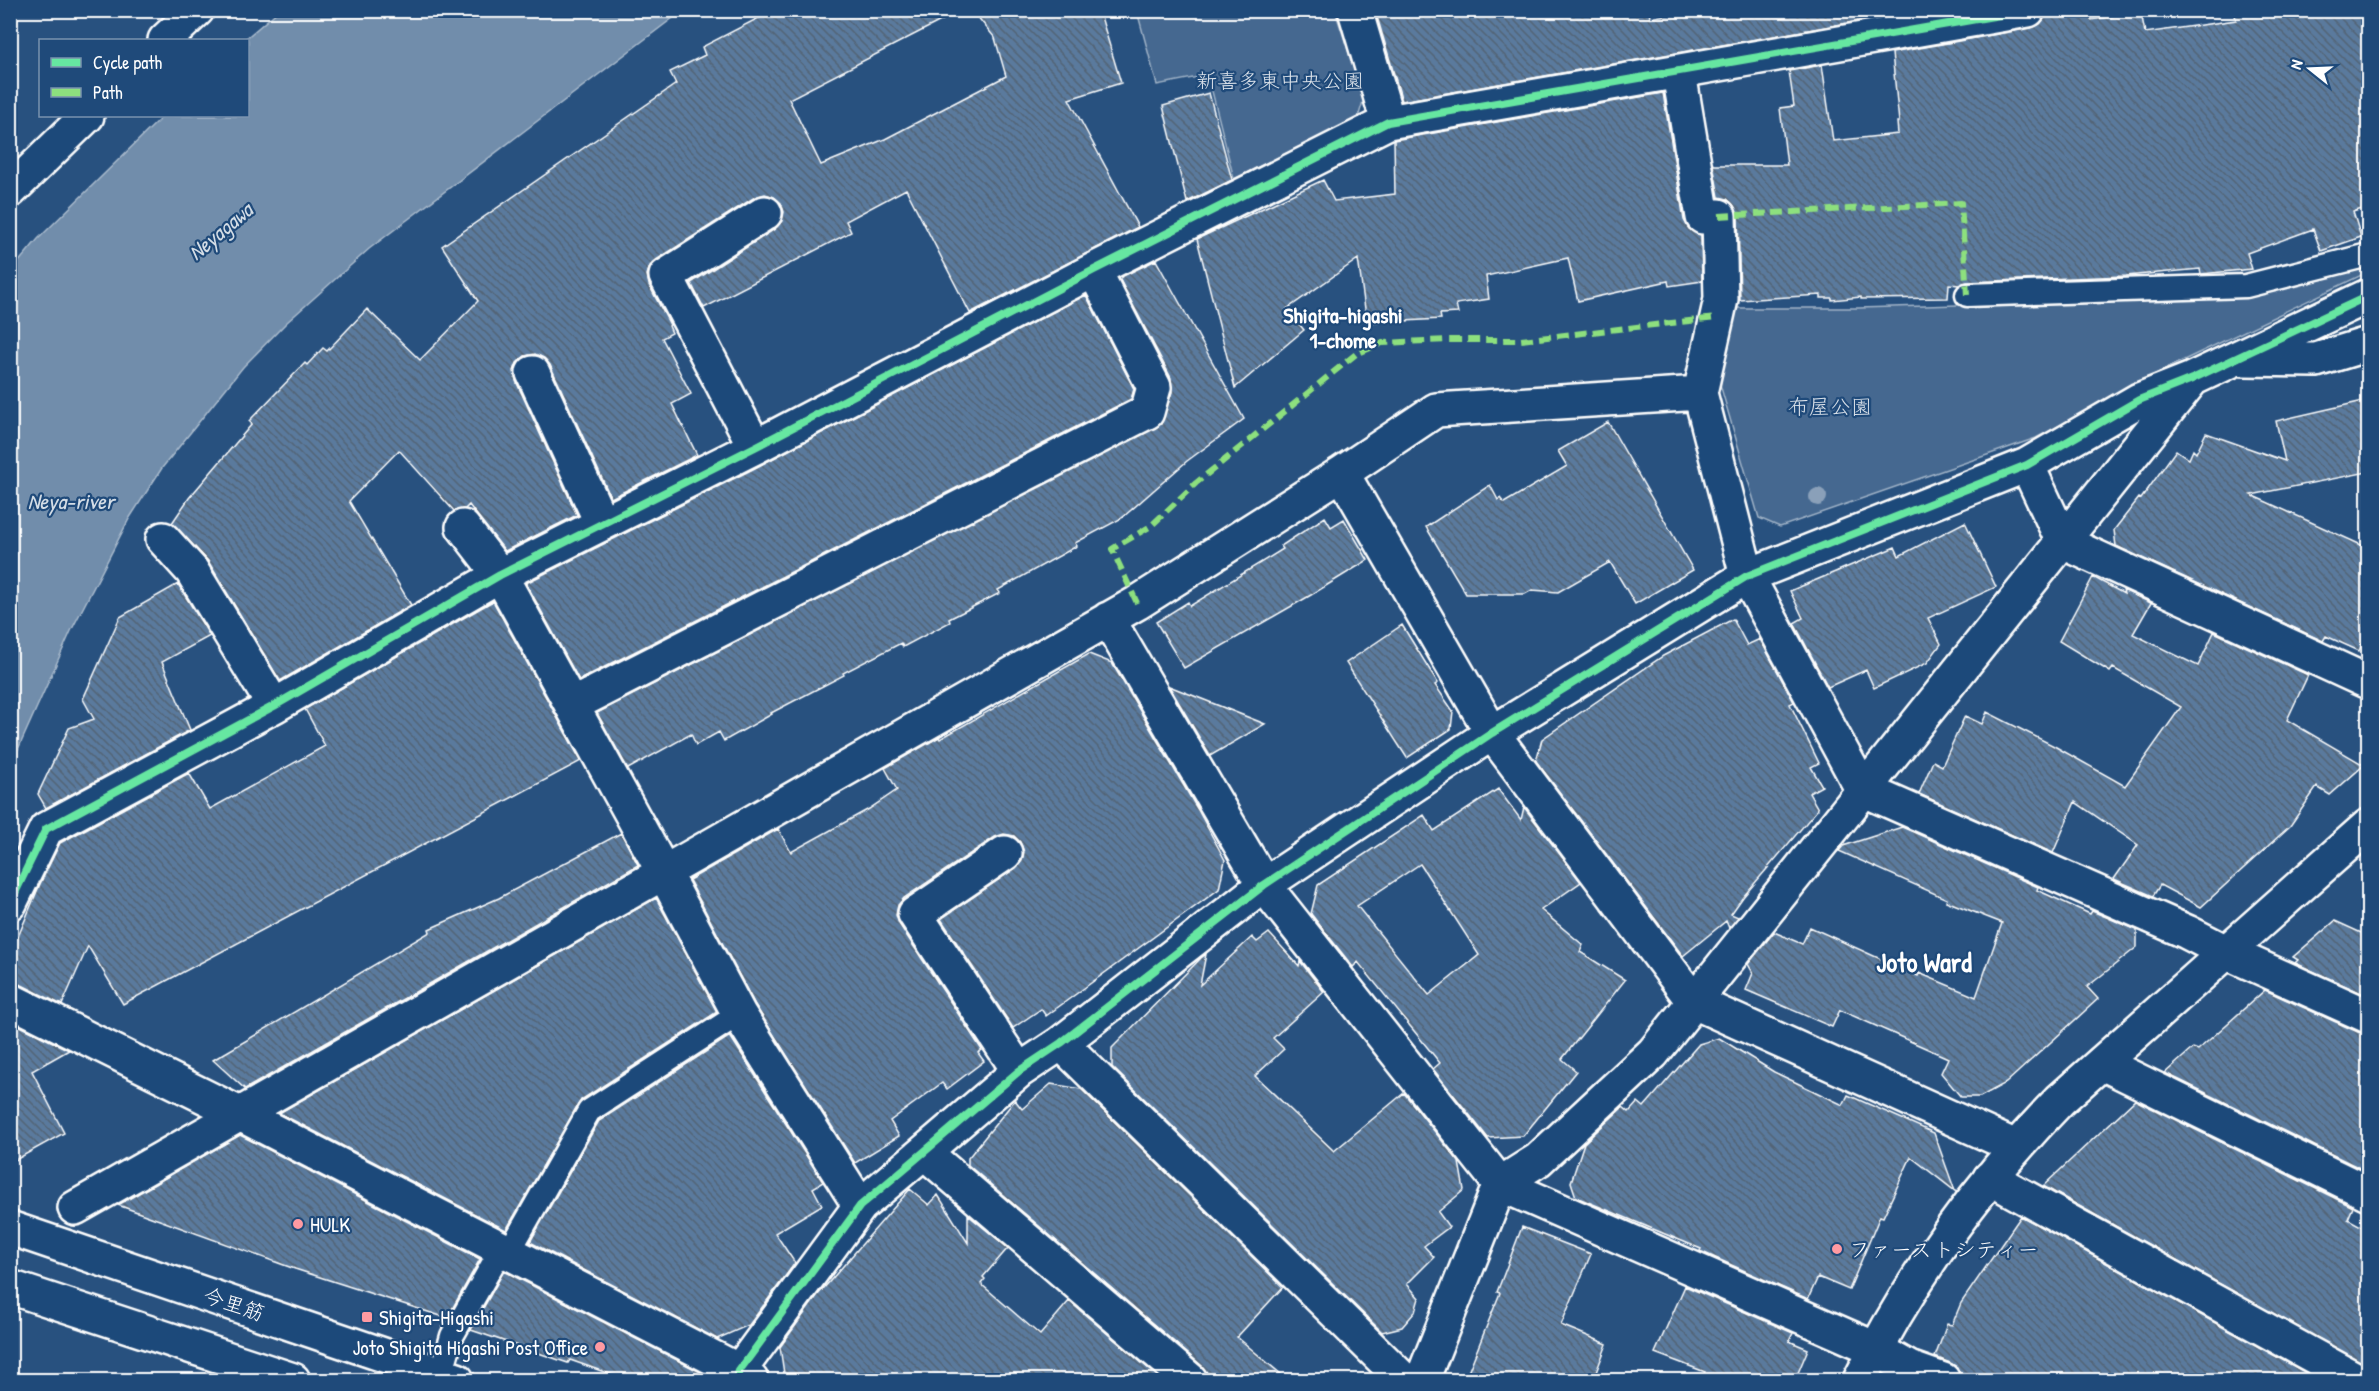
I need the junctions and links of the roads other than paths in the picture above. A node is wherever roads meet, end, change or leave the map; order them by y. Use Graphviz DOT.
graph roads {
  1 [pos="197,10"];
  2 [pos="1356,10"];
  3 [pos="2028,10"];
  4 [pos="166,39"];
  5 [pos="1679,73"];
  6 [pos="86,117"];
  7 [pos="1388,122"];
  8 [pos="10,191"];
  9 [pos="765,213"];
  10 [pos="2368,255"];
  11 [pos="1094,270"];
  12 [pos="1967,295"];
  13 [pos="2368,296"];
  14 [pos="2368,344"];
  15 [pos="2236,358"];
  16 [pos="533,373"];
  17 [pos="2192,379"];
  18 [pos="1700,393"];
  19 [pos="754,447"];
  20 [pos="2027,465"];
  21 [pos="1342,473"];
  22 [pos="602,524"];
  23 [pos="463,527"];
  24 [pos="163,539"];
  25 [pos="2063,542"];
  26 [pos="500,575"];
  27 [pos="1747,576"];
  28 [pos="1108,619"];
  29 [pos="2368,682"];
  30 [pos="572,705"];
  31 [pos="274,706"];
  32 [pos="1492,733"];
  33 [pos="1862,789"];
  34 [pos="2364,838"];
  35 [pos="1005,853"];
  36 [pos="664,873"];
  37 [pos="1264,885"];
  38 [pos="10,903"];
  39 [pos="2226,952"];
  40 [pos="10,1000"];
  41 [pos="1694,1002"];
  42 [pos="739,1014"];
  43 [pos="2368,1016"];
  44 [pos="1061,1043"];
  45 [pos="2102,1063"];
  46 [pos="1019,1071"];
  47 [pos="240,1114"];
  48 [pos="2016,1147"];
  49 [pos="924,1152"];
  50 [pos="1990,1178"];
  51 [pos="1500,1184"];
  52 [pos="2368,1194"];
  53 [pos="860,1206"];
  54 [pos="75,1208"];
  55 [pos="10,1228"];
  56 [pos="509,1252"];
  57 [pos="10,1287"];
  58 [pos="1876,1349"];
  59 [pos="742,1377"];
  60 [pos="449,1378"];
  61 [pos="293,1380"];
  62 [pos="1190,1380"];
  63 [pos="1404,1380"];
  64 [pos="1422,1380"];
  65 [pos="1860,1380"];
  66 [pos="1943,1380"];
  67 [pos="2357,1380"];
  1 -- 4 [label="street"];
  2 -- 7 [label="street"];
  3 -- 5 [label="street"];
  5 -- 7 [label="street"];
  5 -- 18 [label="street"];
  6 -- 8 [label="street"];
  7 -- 11 [label="street"];
  9 -- 19 [label="street"];
  10 -- 12 [label="lane"];
  11 -- 19 [label="street"];
  11 -- 30 [label="street"];
  13 -- 15 [label="street"];
  14 -- 15 [label="street"];
  15 -- 17 [label="street"];
  16 -- 22 [label="street"];
  17 -- 20 [label="street"];
  17 -- 25 [label="street"];
  18 -- 21 [label="street"];
  18 -- 27 [label="street"];
  19 -- 22 [label="street"];
  20 -- 25 [label="street"];
  20 -- 27 [label="street"];
  21 -- 28 [label="street"];
  21 -- 32 [label="street"];
  22 -- 26 [label="street"];
  23 -- 26 [label="street"];
  24 -- 31 [label="street"];
  25 -- 29 [label="street"];
  25 -- 33 [label="street"];
  26 -- 30 [label="street"];
  26 -- 31 [label="street"];
  27 -- 32 [label="street"];
  27 -- 33 [label="street"];
  28 -- 36 [label="street"];
  28 -- 37 [label="street"];
  30 -- 36 [label="street"];
  31 -- 38 [label="street"];
  32 -- 37 [label="street"];
  32 -- 41 [label="street"];
  33 -- 39 [label="street"];
  33 -- 41 [label="street"];
  34 -- 39 [label="street"];
  35 -- 46 [label="street"];
  36 -- 42 [label="street"];
  36 -- 47 [label="street"];
  37 -- 44 [label="street"];
  37 -- 51 [label="street"];
  39 -- 43 [label="street"];
  39 -- 45 [label="street"];
  40 -- 47 [label="street"];
  41 -- 48 [label="street"];
  41 -- 51 [label="street"];
  42 -- 53 [label="street"];
  42 -- 56 [label="lane"];
  44 -- 46 [label="street"];
  44 -- 63 [label="street"];
  45 -- 48 [label="street"];
  45 -- 52 [label="street"];
  46 -- 49 [label="street"];
  47 -- 54 [label="street"];
  47 -- 56 [label="street"];
  48 -- 50 [label="street"];
  49 -- 53 [label="street"];
  49 -- 62 [label="street"];
  50 -- 58 [label="street"];
  50 -- 67 [label="street"];
  51 -- 58 [label="street"];
  51 -- 64 [label="street"];
  53 -- 59 [label="street"];
  55 -- 60 [label="street, 今里筋"];
  56 -- 59 [label="street"];
  56 -- 60 [label="lane"];
  57 -- 61 [label="street"];
  58 -- 65 [label="street"];
  58 -- 66 [label="street"];
}
